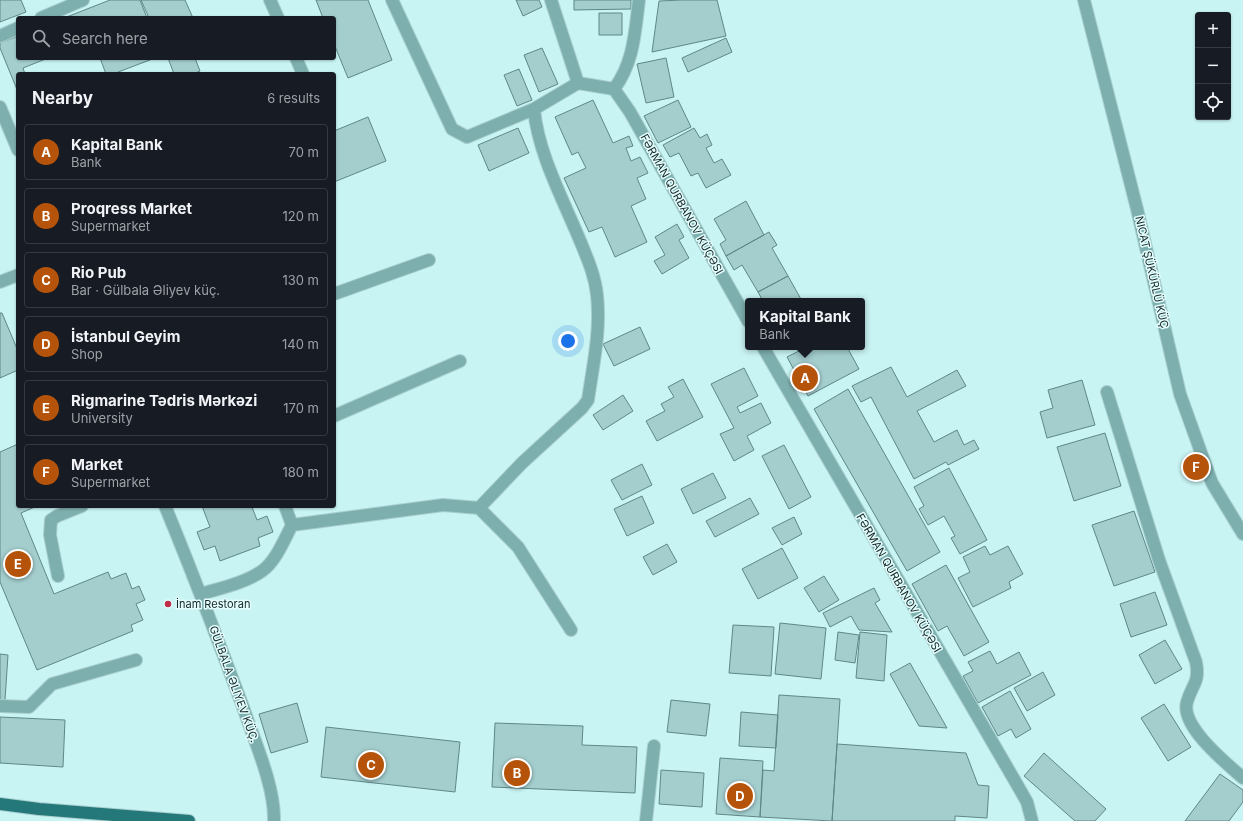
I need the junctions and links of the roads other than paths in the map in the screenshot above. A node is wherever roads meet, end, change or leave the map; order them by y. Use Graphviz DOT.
graph roads {
  1 [pos="83,0"];
  2 [pos="270,0"];
  3 [pos="392,0"];
  4 [pos="551,0"];
  5 [pos="639,0"];
  6 [pos="1084,0"];
  7 [pos="46,16"];
  8 [pos="277,16"];
  9 [pos="16,29"];
  10 [pos="0,36"];
  11 [pos="297,60"];
  12 [pos="302,72"];
  13 [pos="578,83"];
  14 [pos="614,89"];
  15 [pos="0,106"];
  16 [pos="534,109"];
  17 [pos="16,145"];
  18 [pos="429,260"];
  19 [pos="16,275"];
  20 [pos="0,282"];
  21 [pos="336,293"];
  22 [pos="745,316"];
  23 [pos="765,350"];
  24 [pos="460,361"];
  25 [pos="1107,392"];
  26 [pos="336,415"];
  27 [pos="77,508"];
  28 [pos="166,508"];
  29 [pos="286,508"];
  30 [pos="479,508"];
  31 [pos="292,525"];
  32 [pos="1243,534"];
  33 [pos="58,576"];
  34 [pos="202,594"];
  35 [pos="571,630"];
  36 [pos="136,660"];
  37 [pos="0,706"];
  38 [pos="654,746"];
  39 [pos="1243,778"];
  40 [pos="0,804"];
  41 [pos="189,821"];
  42 [pos="274,821"];
  43 [pos="646,821"];
  44 [pos="1032,821"];
  1 -- 7 [label="street"];
  2 -- 8 [label="street"];
  3 -- 16 [label="street"];
  4 -- 13 [label="street"];
  5 -- 14 [label="street"];
  6 -- 32 [label="street, NICAT ŞÜKÜRLÜ KÜÇ"];
  9 -- 10 [label="street"];
  11 -- 12 [label="street"];
  13 -- 14 [label="street"];
  13 -- 16 [label="street"];
  14 -- 22 [label="street, FƏRMAN QURBANOV KÜÇƏSI"];
  15 -- 17 [label="street"];
  16 -- 30 [label="street"];
  18 -- 21 [label="street"];
  19 -- 20 [label="street"];
  23 -- 44 [label="street, FƏRMAN QURBANOV KÜÇƏSI"];
  24 -- 26 [label="street"];
  25 -- 39 [label="street"];
  27 -- 33 [label="street"];
  28 -- 34 [label="street, GÜLBALA ƏLIYEV KÜÇ."];
  29 -- 31 [label="street"];
  30 -- 31 [label="street"];
  30 -- 35 [label="street"];
  31 -- 34 [label="street"];
  34 -- 42 [label="street, GÜLBALA ƏLIYEV KÜÇ."];
  36 -- 37 [label="street"];
  38 -- 43 [label="street"];
  40 -- 41 [label="main road"];
}
